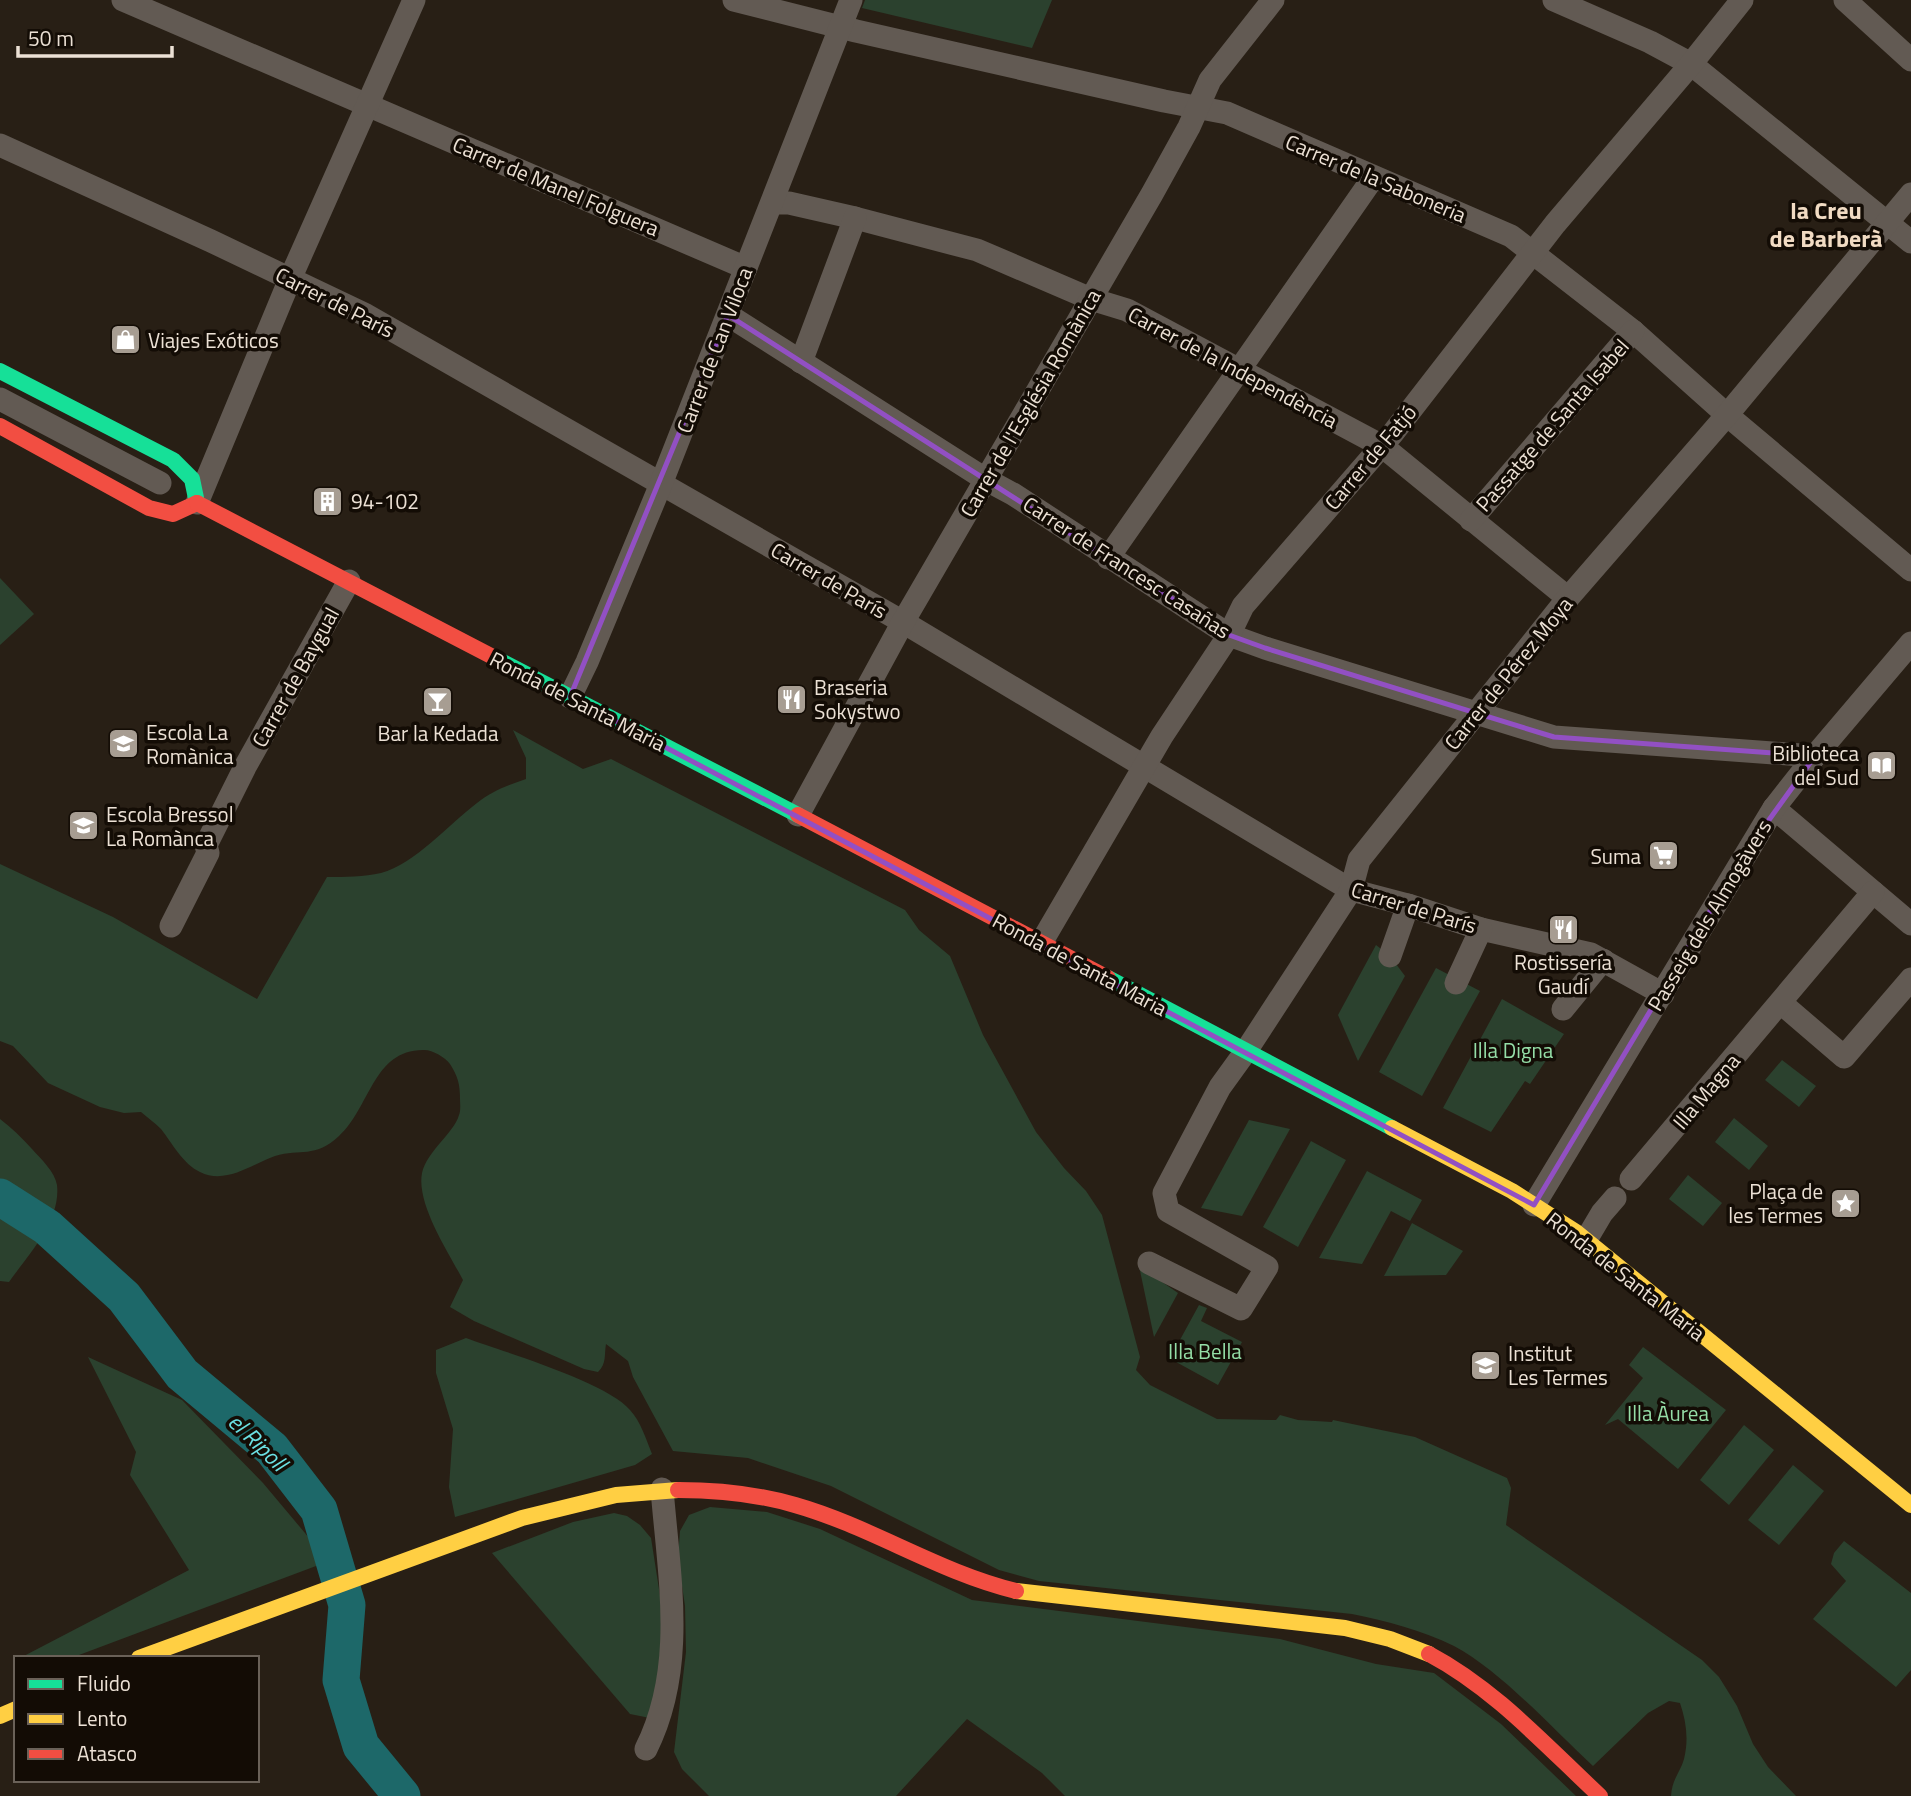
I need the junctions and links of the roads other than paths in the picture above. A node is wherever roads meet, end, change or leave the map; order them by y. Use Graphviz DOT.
graph roads {
  1 [pos="123,0"];
  2 [pos="414,0"];
  3 [pos="734,0"];
  4 [pos="851,0"];
  5 [pos="1273,0"];
  6 [pos="1554,0"];
  7 [pos="1742,0"];
  8 [pos="1845,0"];
  9 [pos="840,27"];
  10 [pos="1911,60"];
  11 [pos="1691,64"];
  12 [pos="366,104"];
  13 [pos="1196,107"];
  14 [pos="0,145"];
  15 [pos="1373,178"];
  16 [pos="1911,194"];
  17 [pos="772,204"];
  18 [pos="855,218"];
  19 [pos="1888,222"];
  20 [pos="1911,242"];
  21 [pos="1533,252"];
  22 [pos="746,268"];
  23 [pos="290,279"];
  24 [pos="1091,299"];
  25 [pos="728,315"];
  26 [pos="1633,331"];
  27 [pos="801,362"];
  28 [pos="1241,370"];
  29 [pos="0,371"];
  30 [pos="0,399"];
  31 [pos="1727,415"];
  32 [pos="0,426"];
  33 [pos="1382,446"];
  34 [pos="985,479"];
  35 [pos="662,484"];
  36 [pos="160,485"];
  37 [pos="197,503"];
  38 [pos="1471,520"];
  39 [pos="1108,558"];
  40 [pos="1911,570"];
  41 [pos="349,581"];
  42 [pos="1568,598"];
  43 [pos="903,622"];
  44 [pos="1229,635"];
  45 [pos="1911,643"];
  46 [pos="570,697"];
  47 [pos="1475,712"];
  48 [pos="1815,756"];
  49 [pos="1144,768"];
  50 [pos="1774,808"];
  51 [pos="798,814"];
  52 [pos="1351,890"];
  53 [pos="1873,892"];
  54 [pos="1408,905"];
  55 [pos="1911,924"];
  56 [pos="171,926"];
  57 [pos="1481,929"];
  58 [pos="1041,943"];
  59 [pos="1390,957"];
  60 [pos="1603,960"];
  61 [pos="1911,979"];
  62 [pos="1456,983"];
  63 [pos="1662,994"];
  64 [pos="1781,1003"];
  65 [pos="1563,1009"];
  66 [pos="1246,1051"];
  67 [pos="1631,1179"];
  68 [pos="1615,1198"];
  69 [pos="1534,1205"];
  70 [pos="1586,1240"];
  71 [pos="1149,1264"];
  72 [pos="662,1489"];
  73 [pos="1911,1505"];
  74 [pos="144,1656"];
  75 [pos="646,1749"];
  76 [pos="1600,1796"];
  1 -- 12 [label="street, Carrer de Manel Folguera"];
  2 -- 12 [label="street"];
  3 -- 9 [label="street, Carrer de la Saboneria"];
  4 -- 9 [label="street, Carrer de Can Viloca"];
  5 -- 13 [label="street, Carrer de l'Església Romànica"];
  6 -- 11 [label="street"];
  7 -- 11 [label="street, Carrer de Fatjó"];
  8 -- 10 [label="street"];
  9 -- 13 [label="street, Carrer de la Saboneria"];
  9 -- 17 [label="street, Carrer de Can Viloca"];
  11 -- 19 [label="street"];
  11 -- 21 [label="street, Carrer de Fatjó"];
  12 -- 22 [label="street, Carrer de Manel Folguera"];
  12 -- 23 [label="street"];
  13 -- 15 [label="street, Carrer de la Saboneria"];
  13 -- 24 [label="street, Carrer de l'Església Romànica"];
  14 -- 23 [label="street, Carrer de París"];
  15 -- 21 [label="street, Carrer de la Saboneria"];
  15 -- 28 [label="street"];
  16 -- 19 [label="street, Carrer de Pérez Moya"];
  17 -- 18 [label="street, Carrer de la Independència"];
  17 -- 22 [label="street, Carrer de Can Viloca"];
  18 -- 24 [label="street, Carrer de la Independència"];
  18 -- 27 [label="street"];
  19 -- 20 [label="street"];
  19 -- 31 [label="street, Carrer de Pérez Moya"];
  21 -- 26 [label="street, Carrer de la Saboneria"];
  21 -- 33 [label="street, Carrer de Fatjó"];
  22 -- 25 [label="street, Carrer de Can Viloca"];
  23 -- 35 [label="street, Carrer de París"];
  23 -- 37 [label="street"];
  24 -- 28 [label="street, Carrer de la Independència"];
  24 -- 34 [label="street, Carrer de l'Església Romànica"];
  25 -- 27 [label="street, Carrer de Francesc Casañas"];
  25 -- 35 [label="street, Carrer de Can Viloca"];
  26 -- 31 [label="street, Carrer de la Saboneria"];
  26 -- 38 [label="street, Passatge de Santa Isabel"];
  27 -- 34 [label="street, Carrer de Francesc Casañas"];
  28 -- 33 [label="street, Carrer de la Independència"];
  28 -- 39 [label="street"];
  29 -- 37 [label="street"];
  30 -- 36 [label="street"];
  31 -- 40 [label="street, Carrer de la Saboneria"];
  31 -- 42 [label="street, Carrer de Pérez Moya"];
  32 -- 37 [label="street"];
  33 -- 38 [label="street, Carrer de la Independència"];
  33 -- 44 [label="street, Carrer de Fatjó"];
  34 -- 39 [label="street, Carrer de Francesc Casañas"];
  34 -- 43 [label="street, Carrer de l'Església Romànica"];
  35 -- 43 [label="street, Carrer de París"];
  35 -- 46 [label="street, Carrer de Can Viloca"];
  37 -- 41 [label="street, Ronda de Santa Maria"];
  38 -- 42 [label="street, Carrer de la Independència"];
  39 -- 44 [label="street, Carrer de Francesc Casañas"];
  41 -- 46 [label="street, Ronda de Santa Maria"];
  41 -- 56 [label="street, Carrer de Baygual"];
  42 -- 47 [label="street, Carrer de Pérez Moya"];
  43 -- 49 [label="street, Carrer de París"];
  43 -- 51 [label="street, Carrer de l'Església Romànica"];
  44 -- 47 [label="street, Carrer de Francesc Casañas"];
  44 -- 49 [label="street, Carrer de Fatjó"];
  45 -- 48 [label="street, Passeig dels Almogàvers"];
  46 -- 51 [label="street, Ronda de Santa Maria"];
  47 -- 48 [label="street, Carrer de Francesc Casañas"];
  47 -- 52 [label="street, Carrer de Pérez Moya"];
  48 -- 50 [label="street, Passeig dels Almogàvers"];
  49 -- 52 [label="street, Carrer de París"];
  49 -- 58 [label="street, Carrer de Fatjó"];
  50 -- 53 [label="street"];
  50 -- 63 [label="street, Passeig dels Almogàvers"];
  51 -- 58 [label="street, Ronda de Santa Maria"];
  52 -- 54 [label="street, Carrer de París"];
  52 -- 66 [label="street, Carrer de Pérez Moya"];
  53 -- 55 [label="street"];
  53 -- 64 [label="street, Illa Magna"];
  54 -- 57 [label="street, Carrer de París"];
  54 -- 59 [label="street"];
  57 -- 60 [label="street, Carrer de París"];
  57 -- 62 [label="street"];
  58 -- 66 [label="street, Ronda de Santa Maria"];
  60 -- 63 [label="street, Carrer de París"];
  60 -- 65 [label="street"];
  61 -- 64 [label="street"];
  63 -- 69 [label="street, Passeig dels Almogàvers"];
  64 -- 67 [label="street, Illa Magna"];
  66 -- 69 [label="street, Ronda de Santa Maria"];
  66 -- 71 [label="street, Carrer de Pérez Moya"];
  68 -- 70 [label="street"];
  69 -- 70 [label="street, Ronda de Santa Maria"];
  70 -- 73 [label="street, Ronda de Santa Maria"];
  72 -- 74 [label="street"];
  72 -- 75 [label="street"];
  72 -- 76 [label="street"];
}
